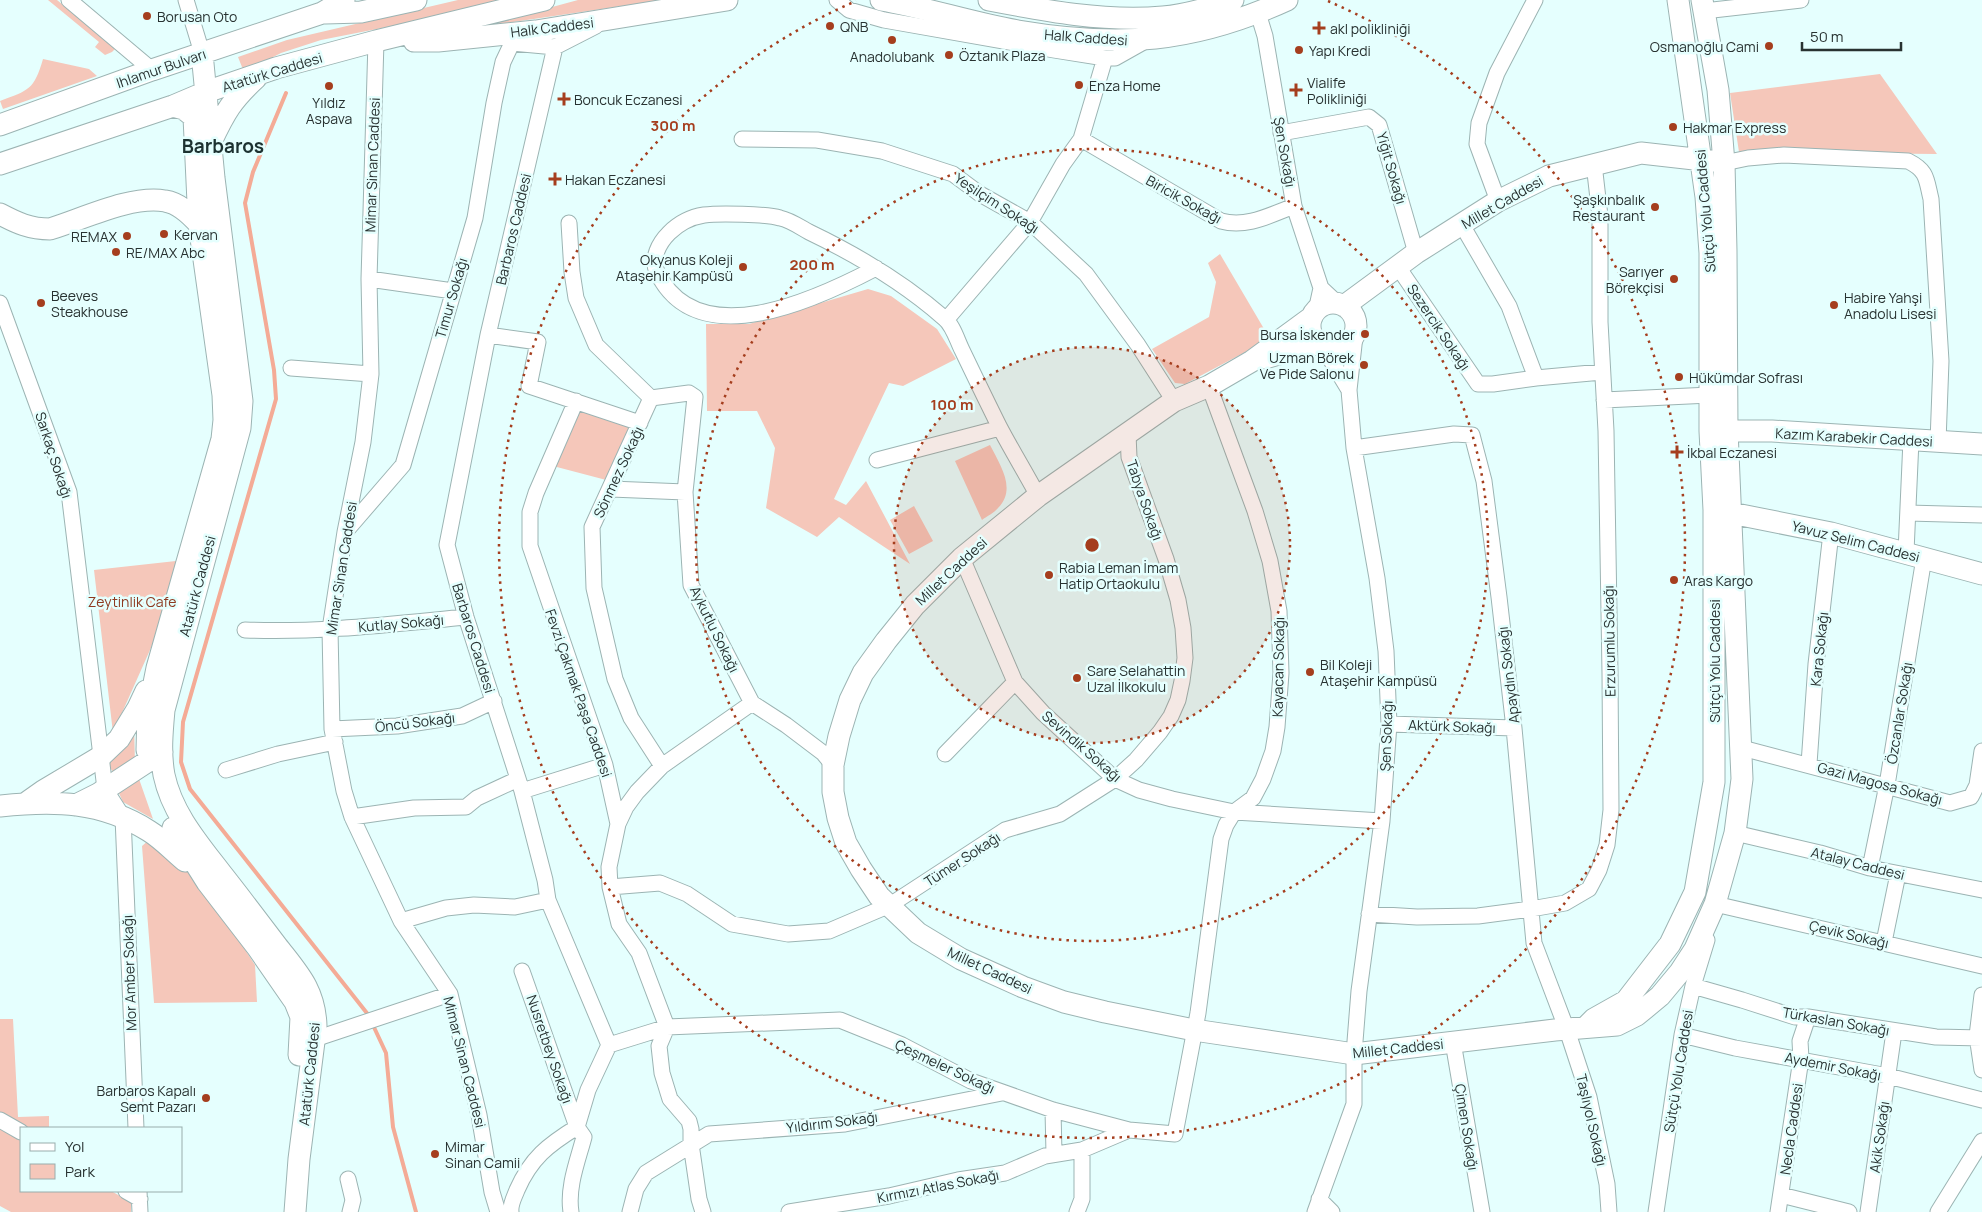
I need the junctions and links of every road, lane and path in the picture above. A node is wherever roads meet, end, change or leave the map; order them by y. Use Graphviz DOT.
graph roads {
  1 [pos="69,0"];
  2 [pos="186,0"];
  3 [pos="344,0"];
  4 [pos="416,0"];
  5 [pos="544,0"];
  6 [pos="727,0"];
  7 [pos="837,0"];
  8 [pos="881,0"];
  9 [pos="989,0"];
  10 [pos="1233,0"];
  11 [pos="1287,0"];
  12 [pos="1535,0"];
  13 [pos="1801,0"];
  14 [pos="1703,6"];
  15 [pos="1679,7"];
  16 [pos="322,13"];
  17 [pos="1258,13"];
  18 [pos="611,19"];
  19 [pos="510,38"];
  20 [pos="1149,40"];
  21 [pos="376,41"];
  22 [pos="554,47"];
  23 [pos="202,53"];
  24 [pos="1105,58"];
  25 [pos="152,70"];
  26 [pos="261,74"];
  27 [pos="206,92"];
  28 [pos="173,106"];
  29 [pos="194,117"];
  30 [pos="0,125"];
  31 [pos="1281,132"];
  32 [pos="1081,139"];
  33 [pos="742,140"];
  34 [pos="211,142"];
  35 [pos="1700,151"];
  36 [pos="1641,154"];
  37 [pos="1723,154"];
  38 [pos="0,164"];
  39 [pos="1594,164"];
  40 [pos="1706,197"];
  41 [pos="1498,201"];
  42 [pos="1294,206"];
  43 [pos="0,214"];
  44 [pos="1030,222"];
  45 [pos="569,223"];
  46 [pos="198,224"];
  47 [pos="1462,225"];
  48 [pos="1416,253"];
  49 [pos="876,268"];
  50 [pos="1390,272"];
  51 [pos="369,279"];
  52 [pos="1322,288"];
  53 [pos="453,291"];
  54 [pos="0,303"];
  55 [pos="1340,304"];
  56 [pos="1314,314"];
  57 [pos="946,320"];
  58 [pos="1356,332"];
  59 [pos="488,335"];
  60 [pos="1320,345"];
  61 [pos="1252,361"];
  62 [pos="291,368"];
  63 [pos="1602,372"];
  64 [pos="371,374"];
  65 [pos="1536,378"];
  66 [pos="1209,386"];
  67 [pos="1349,390"];
  68 [pos="1710,395"];
  69 [pos="651,398"];
  70 [pos="1604,400"];
  71 [pos="576,401"];
  72 [pos="1174,401"];
  73 [pos="640,423"];
  74 [pos="1000,428"];
  75 [pos="1718,431"];
  76 [pos="1128,434"];
  77 [pos="1912,440"];
  78 [pos="1938,442"];
  79 [pos="1982,444"];
  80 [pos="1354,448"];
  81 [pos="877,460"];
  82 [pos="611,489"];
  83 [pos="685,492"];
  84 [pos="1038,496"];
  85 [pos="1722,511"];
  86 [pos="1908,513"];
  87 [pos="1982,515"];
  88 [pos="345,532"];
  89 [pos="1831,533"];
  90 [pos="1915,555"];
  91 [pos="962,558"];
  92 [pos="1982,574"];
  93 [pos="466,618"];
  94 [pos="330,629"];
  95 [pos="245,630"];
  96 [pos="156,668"];
  97 [pos="1015,682"];
  98 [pos="494,701"];
  99 [pos="752,703"];
  100 [pos="1389,724"];
  101 [pos="1514,728"];
  102 [pos="333,736"];
  103 [pos="1742,748"];
  104 [pos="1982,751"];
  105 [pos="945,754"];
  106 [pos="100,757"];
  107 [pos="155,757"];
  108 [pos="1809,764"];
  109 [pos="605,765"];
  110 [pos="833,765"];
  111 [pos="662,766"];
  112 [pos="226,770"];
  113 [pos="1116,779"];
  114 [pos="520,785"];
  115 [pos="1888,785"];
  116 [pos="105,789"];
  117 [pos="26,803"];
  118 [pos="76,805"];
  119 [pos="0,806"];
  120 [pos="1234,812"];
  121 [pos="123,817"];
  122 [pos="352,817"];
  123 [pos="1382,821"];
  124 [pos="618,824"];
  125 [pos="1735,833"];
  126 [pos="1870,868"];
  127 [pos="1898,874"];
  128 [pos="207,882"];
  129 [pos="610,886"];
  130 [pos="1982,890"];
  131 [pos="1695,892"];
  132 [pos="548,900"];
  133 [pos="1716,904"];
  134 [pos="890,905"];
  135 [pos="1531,909"];
  136 [pos="1369,914"];
  137 [pos="400,921"];
  138 [pos="1884,942"];
  139 [pos="1982,966"];
  140 [pos="522,971"];
  141 [pos="1693,986"];
  142 [pos="450,994"];
  143 [pos="1982,995"];
  144 [pos="1808,1016"];
  145 [pos="668,1027"];
  146 [pos="1577,1029"];
  147 [pos="1194,1030"];
  148 [pos="1894,1032"];
  149 [pos="1682,1035"];
  150 [pos="1980,1037"];
  151 [pos="308,1038"];
  152 [pos="1453,1042"];
  153 [pos="609,1045"];
  154 [pos="1354,1054"];
  155 [pos="1801,1059"];
  156 [pos="1982,1070"];
  157 [pos="1888,1076"];
  158 [pos="1003,1093"];
  159 [pos="1982,1100"];
  160 [pos="1053,1110"];
  161 [pos="0,1120"];
  162 [pos="136,1127"];
  163 [pos="577,1127"];
  164 [pos="1129,1130"];
  165 [pos="20,1131"];
  166 [pos="1982,1141"];
  167 [pos="691,1144"];
  168 [pos="1082,1150"];
  169 [pos="1054,1154"];
  170 [pos="348,1179"];
  171 [pos="127,1192"];
  172 [pos="1780,1195"];
  173 [pos="139,1200"];
  174 [pos="1317,1206"];
  175 [pos="281,1212"];
  176 [pos="295,1212"];
  177 [pos="350,1212"];
  178 [pos="498,1212"];
  179 [pos="511,1212"];
  180 [pos="571,1212"];
  181 [pos="630,1212"];
  182 [pos="703,1212"];
  183 [pos="790,1212"];
  184 [pos="1077,1212"];
  185 [pos="1332,1212"];
  186 [pos="1482,1212"];
  187 [pos="1609,1212"];
  188 [pos="1656,1212"];
  189 [pos="1778,1212"];
  190 [pos="1849,1212"];
  191 [pos="1868,1212"];
  192 [pos="1938,1212"];
  1 -- 25 [label="street"];
  2 -- 23 [label="street"];
  3 -- 16 [label="main road, Ihlamur Bulvarı"];
  4 -- 16 [label="main road, Ihlamur Bulvarı"];
  5 -- 21 [label="main road"];
  6 -- 18 [label="main road, Halk Caddesi"];
  7 -- 24 [label="street"];
  8 -- 20 [label="main road, Halk Caddesi"];
  9 -- 10 [label="main road, Halk Caddesi"];
  11 -- 17 [label="main road, Halk Caddesi"];
  12 -- 41 [label="street"];
  13 -- 14 [label="street"];
  14 -- 15 [label="main road"];
  14 -- 37 [label="main road, Sütçü Yolu Caddesi"];
  15 -- 35 [label="main road, Sütçü Yolu Caddesi"];
  16 -- 23 [label="main road, Ihlamur Bulvarı"];
  17 -- 20 [label="main road, Halk Caddesi"];
  17 -- 31 [label="street, Şen Sokağı"];
  18 -- 19 [label="main road, Halk Caddesi"];
  18 -- 22 [label="street"];
  19 -- 21 [label="main road, Halk Caddesi"];
  19 -- 22 [label="street"];
  19 -- 53 [label="street, Timur Sokağı"];
  20 -- 24 [label="street"];
  21 -- 26 [label="main road, Atatürk Caddesi"];
  21 -- 51 [label="street, Mimar Sinan Caddesi"];
  22 -- 59 [label="street, Barbaros Caddesi"];
  23 -- 25 [label="main road, Ihlamur Bulvarı"];
  23 -- 27 [label="main road"];
  24 -- 32 [label="street"];
  25 -- 30 [label="main road, Ihlamur Bulvarı"];
  26 -- 27 [label="main road, Atatürk Caddesi"];
  26 -- 34 [label="main road"];
  27 -- 28 [label="main road"];
  27 -- 29 [label="main road"];
  27 -- 34 [label="main road, Atatürk Caddesi"];
  28 -- 29 [label="main road"];
  28 -- 38 [label="main road"];
  29 -- 46 [label="main road, Atatürk Caddesi"];
  31 -- 42 [label="street, Şen Sokağı"];
  31 -- 48 [label="street, Yiğit Sokağı"];
  32 -- 42 [label="street, Biricik Sokağı"];
  32 -- 44 [label="street"];
  33 -- 44 [label="street, Yeşilçim Sokağı"];
  34 -- 107 [label="main road, Atatürk Caddesi"];
  35 -- 36 [label="main road, Millet Caddesi"];
  35 -- 37 [label="main road, Millet Caddesi"];
  35 -- 40 [label="main road, Sütçü Yolu Caddesi"];
  36 -- 39 [label="main road, Millet Caddesi"];
  36 -- 40 [label="main road"];
  37 -- 75 [label="main road, Sütçü Yolu Caddesi"];
  37 -- 78 [label="street"];
  39 -- 41 [label="main road, Millet Caddesi"];
  39 -- 63 [label="street, Erzurumlu Sokağı"];
  40 -- 68 [label="main road, Sütçü Yolu Caddesi"];
  41 -- 47 [label="main road, Millet Caddesi"];
  42 -- 52 [label="street, Şen Sokağı"];
  43 -- 46 [label="main road"];
  44 -- 57 [label="street"];
  44 -- 72 [label="street, Yeşilçim Sokağı"];
  45 -- 69 [label="street"];
  46 -- 96 [label="main road, Atatürk Caddesi"];
  47 -- 48 [label="main road, Millet Caddesi"];
  47 -- 65 [label="street"];
  48 -- 50 [label="main road, Millet Caddesi"];
  49 -- 49 [label="street"];
  49 -- 57 [label="street"];
  50 -- 55 [label="main road, Millet Caddesi"];
  50 -- 58 [label="main road"];
  50 -- 65 [label="street, Sezercik Sokağı"];
  51 -- 53 [label="street"];
  51 -- 64 [label="street, Mimar Sinan Caddesi"];
  52 -- 55 [label="street, Şen Sokağı"];
  52 -- 56 [label="street"];
  53 -- 88 [label="street, Timur Sokağı"];
  54 -- 106 [label="street, Sarkaç Sokağı"];
  55 -- 56 [label="main road"];
  55 -- 58 [label="main road"];
  56 -- 60 [label="main road"];
  56 -- 61 [label="main road"];
  57 -- 74 [label="street"];
  58 -- 60 [label="main road"];
  58 -- 67 [label="street, Şen Sokağı"];
  59 -- 71 [label="street"];
  59 -- 93 [label="street, Barbaros Caddesi"];
  60 -- 61 [label="main road"];
  60 -- 67 [label="street, Şen Sokağı"];
  61 -- 66 [label="main road, Millet Caddesi"];
  62 -- 64 [label="street"];
  63 -- 65 [label="street, Sezercik Sokağı"];
  63 -- 70 [label="street, Erzurumlu Sokağı"];
  64 -- 88 [label="street, Mimar Sinan Caddesi"];
  66 -- 72 [label="main road, Millet Caddesi"];
  66 -- 120 [label="street, Kayacan Sokağı"];
  67 -- 80 [label="street, Şen Sokağı"];
  68 -- 70 [label="street"];
  68 -- 75 [label="main road, Sütçü Yolu Caddesi"];
  69 -- 73 [label="street, Sönmez Sokağı"];
  69 -- 83 [label="street, Aykutlu Sokağı"];
  70 -- 135 [label="street, Erzurumlu Sokağı"];
  71 -- 73 [label="street"];
  71 -- 109 [label="street, Fevzi Çakmak Paşa Caddesi"];
  72 -- 76 [label="main road, Millet Caddesi"];
  73 -- 82 [label="street, Sönmez Sokağı"];
  74 -- 81 [label="street"];
  74 -- 84 [label="street"];
  75 -- 77 [label="main road, Kazım Karabekir Caddesi"];
  75 -- 85 [label="main road, Sütçü Yolu Caddesi"];
  76 -- 84 [label="main road, Millet Caddesi"];
  76 -- 113 [label="street, Tabya Sokağı"];
  77 -- 78 [label="main road, Kazım Karabekir Caddesi"];
  77 -- 86 [label="street, Özcanlar Sokağı"];
  78 -- 79 [label="main road, Kazım Karabekir Caddesi"];
  80 -- 100 [label="street, Şen Sokağı"];
  80 -- 101 [label="street, Apaydın Sokağı"];
  82 -- 83 [label="street"];
  82 -- 111 [label="street, Sönmez Sokağı"];
  83 -- 99 [label="street, Aykutlu Sokağı"];
  84 -- 91 [label="main road, Millet Caddesi"];
  85 -- 89 [label="main road, Yavuz Selim Caddesi"];
  85 -- 103 [label="main road, Sütçü Yolu Caddesi"];
  85 -- 131 [label="main road, Sütçü Yolu Caddesi"];
  86 -- 87 [label="street"];
  86 -- 90 [label="street, Özcanlar Sokağı"];
  88 -- 94 [label="street, Mimar Sinan Caddesi"];
  89 -- 90 [label="main road, Yavuz Selim Caddesi"];
  89 -- 108 [label="street, Kara Sokağı"];
  90 -- 92 [label="main road, Yavuz Selim Caddesi"];
  90 -- 115 [label="street, Özcanlar Sokağı"];
  91 -- 97 [label="street, Sevindik Sokağı"];
  91 -- 110 [label="main road, Millet Caddesi"];
  93 -- 94 [label="street, Kutlay Sokağı"];
  93 -- 98 [label="street, Barbaros Caddesi"];
  94 -- 95 [label="street, Kutlay Sokağı"];
  94 -- 102 [label="street, Mimar Sinan Caddesi"];
  96 -- 106 [label="main road"];
  96 -- 107 [label="main road, Atatürk Caddesi"];
  97 -- 105 [label="street"];
  97 -- 113 [label="street, Sevindik Sokağı"];
  98 -- 102 [label="street, Öncü Sokağı"];
  98 -- 114 [label="street, Barbaros Caddesi"];
  99 -- 110 [label="street"];
  99 -- 111 [label="street"];
  100 -- 101 [label="street, Aktürk Sokağı"];
  100 -- 123 [label="street, Şen Sokağı"];
  101 -- 135 [label="street, Apaydın Sokağı"];
  102 -- 112 [label="street, Öncü Sokağı"];
  102 -- 122 [label="street, Mimar Sinan Caddesi"];
  103 -- 108 [label="street, Gazi Magosa Sokağı"];
  103 -- 125 [label="main road, Sütçü Yolu Caddesi"];
  104 -- 115 [label="street, Gazi Magosa Sokağı"];
  106 -- 116 [label="street, Sarkaç Sokağı"];
  106 -- 117 [label="main road"];
  107 -- 116 [label="main road"];
  107 -- 128 [label="main road, Atatürk Caddesi"];
  107 -- 151 [label="main road, Atatürk Caddesi"];
  108 -- 115 [label="street, Gazi Magosa Sokağı"];
  109 -- 114 [label="street"];
  109 -- 124 [label="street, Fevzi Çakmak Paşa Caddesi"];
  110 -- 134 [label="main road, Millet Caddesi"];
  111 -- 124 [label="street"];
  113 -- 120 [label="street, Sevindik Sokağı"];
  113 -- 134 [label="street, Tümer Sokağı"];
  114 -- 122 [label="street"];
  114 -- 132 [label="street, Barbaros Caddesi"];
  115 -- 126 [label="street, Özcanlar Sokağı"];
  116 -- 118 [label="main road"];
  116 -- 121 [label="street, Sarkaç Sokağı"];
  117 -- 118 [label="main road"];
  117 -- 119 [label="main road"];
  118 -- 121 [label="main road"];
  120 -- 123 [label="street, Sevindik Sokağı"];
  120 -- 147 [label="street, Kayacan Sokağı"];
  121 -- 128 [label="main road"];
  121 -- 162 [label="street, Mor Amber Sokağı"];
  122 -- 137 [label="street, Mimar Sinan Caddesi"];
  123 -- 136 [label="street, Şen Sokağı"];
  124 -- 129 [label="street, Fevzi Çakmak Paşa Caddesi"];
  125 -- 126 [label="street, Atalay Caddesi"];
  125 -- 133 [label="main road, Sütçü Yolu Caddesi"];
  126 -- 127 [label="street, Atalay Caddesi"];
  127 -- 130 [label="street, Atalay Caddesi"];
  127 -- 138 [label="street"];
  128 -- 151 [label="main road, Atatürk Caddesi"];
  129 -- 134 [label="street, Tümer Sokağı"];
  129 -- 145 [label="street, Fevzi Çakmak Paşa Caddesi"];
  131 -- 133 [label="main road"];
  131 -- 146 [label="main road, Sütçü Yolu Caddesi"];
  132 -- 137 [label="street"];
  132 -- 153 [label="street, Barbaros Caddesi"];
  133 -- 138 [label="street, Çevik Sokağı"];
  133 -- 141 [label="street, Sütçü Yolu Caddesi"];
  133 -- 146 [label="main road, Sütçü Yolu Caddesi"];
  134 -- 147 [label="main road, Millet Caddesi"];
  135 -- 136 [label="street, Erzurumlu Sokağı"];
  135 -- 146 [label="street, Apaydın Sokağı"];
  136 -- 154 [label="street, Şen Sokağı"];
  137 -- 142 [label="street, Mimar Sinan Caddesi"];
  138 -- 139 [label="street, Çevik Sokağı"];
  140 -- 163 [label="street, Nusretbey Sokağı"];
  141 -- 144 [label="street, Türkaslan Sokağı"];
  141 -- 149 [label="street, Sütçü Yolu Caddesi"];
  142 -- 151 [label="street"];
  142 -- 178 [label="street, Mimar Sinan Caddesi"];
  143 -- 150 [label="street"];
  144 -- 148 [label="street, Türkaslan Sokağı"];
  144 -- 155 [label="street, Necla Caddesi"];
  145 -- 153 [label="street, Çeşmeler Sokağı"];
  145 -- 158 [label="street, Çeşmeler Sokağı"];
  145 -- 167 [label="street"];
  146 -- 152 [label="main road, Millet Caddesi"];
  146 -- 187 [label="street, Taşlıyol Sokağı"];
  147 -- 154 [label="main road, Millet Caddesi"];
  147 -- 164 [label="street, Çeşmeler Sokağı"];
  148 -- 150 [label="street, Türkaslan Sokağı"];
  148 -- 157 [label="street, Akik Sokağı"];
  149 -- 155 [label="street, Aydemir Sokağı"];
  149 -- 188 [label="street, Sütçü Yolu Caddesi"];
  150 -- 156 [label="street"];
  151 -- 175 [label="main road, Atatürk Caddesi"];
  151 -- 176 [label="main road, Atatürk Caddesi"];
  152 -- 154 [label="main road, Millet Caddesi"];
  152 -- 186 [label="street, Çimen Sokağı"];
  153 -- 163 [label="street"];
  154 -- 174 [label="street, Şen Sokağı"];
  155 -- 157 [label="street, Aydemir Sokağı"];
  155 -- 172 [label="street, Necla Caddesi"];
  157 -- 159 [label="street, Aydemir Sokağı"];
  157 -- 191 [label="street, Akik Sokağı"];
  158 -- 160 [label="street, Çeşmeler Sokağı"];
  158 -- 167 [label="street, Yıldırım Sokağı"];
  160 -- 164 [label="street, Çeşmeler Sokağı"];
  160 -- 169 [label="street"];
  161 -- 165 [label="street"];
  163 -- 179 [label="street"];
  163 -- 180 [label="street"];
  164 -- 168 [label="street, Kırmızı Atlas Sokağı"];
  166 -- 192 [label="street"];
  167 -- 181 [label="street, Yıldırım Sokağı"];
  167 -- 182 [label="street"];
  168 -- 169 [label="street, Kırmızı Atlas Sokağı"];
  168 -- 184 [label="street"];
  169 -- 183 [label="street, Kırmızı Atlas Sokağı"];
  170 -- 177 [label="street"];
  171 -- 173 [label="street"];
  172 -- 189 [label="street, Necla Caddesi"];
  172 -- 190 [label="street"];
  174 -- 185 [label="street"];
}
